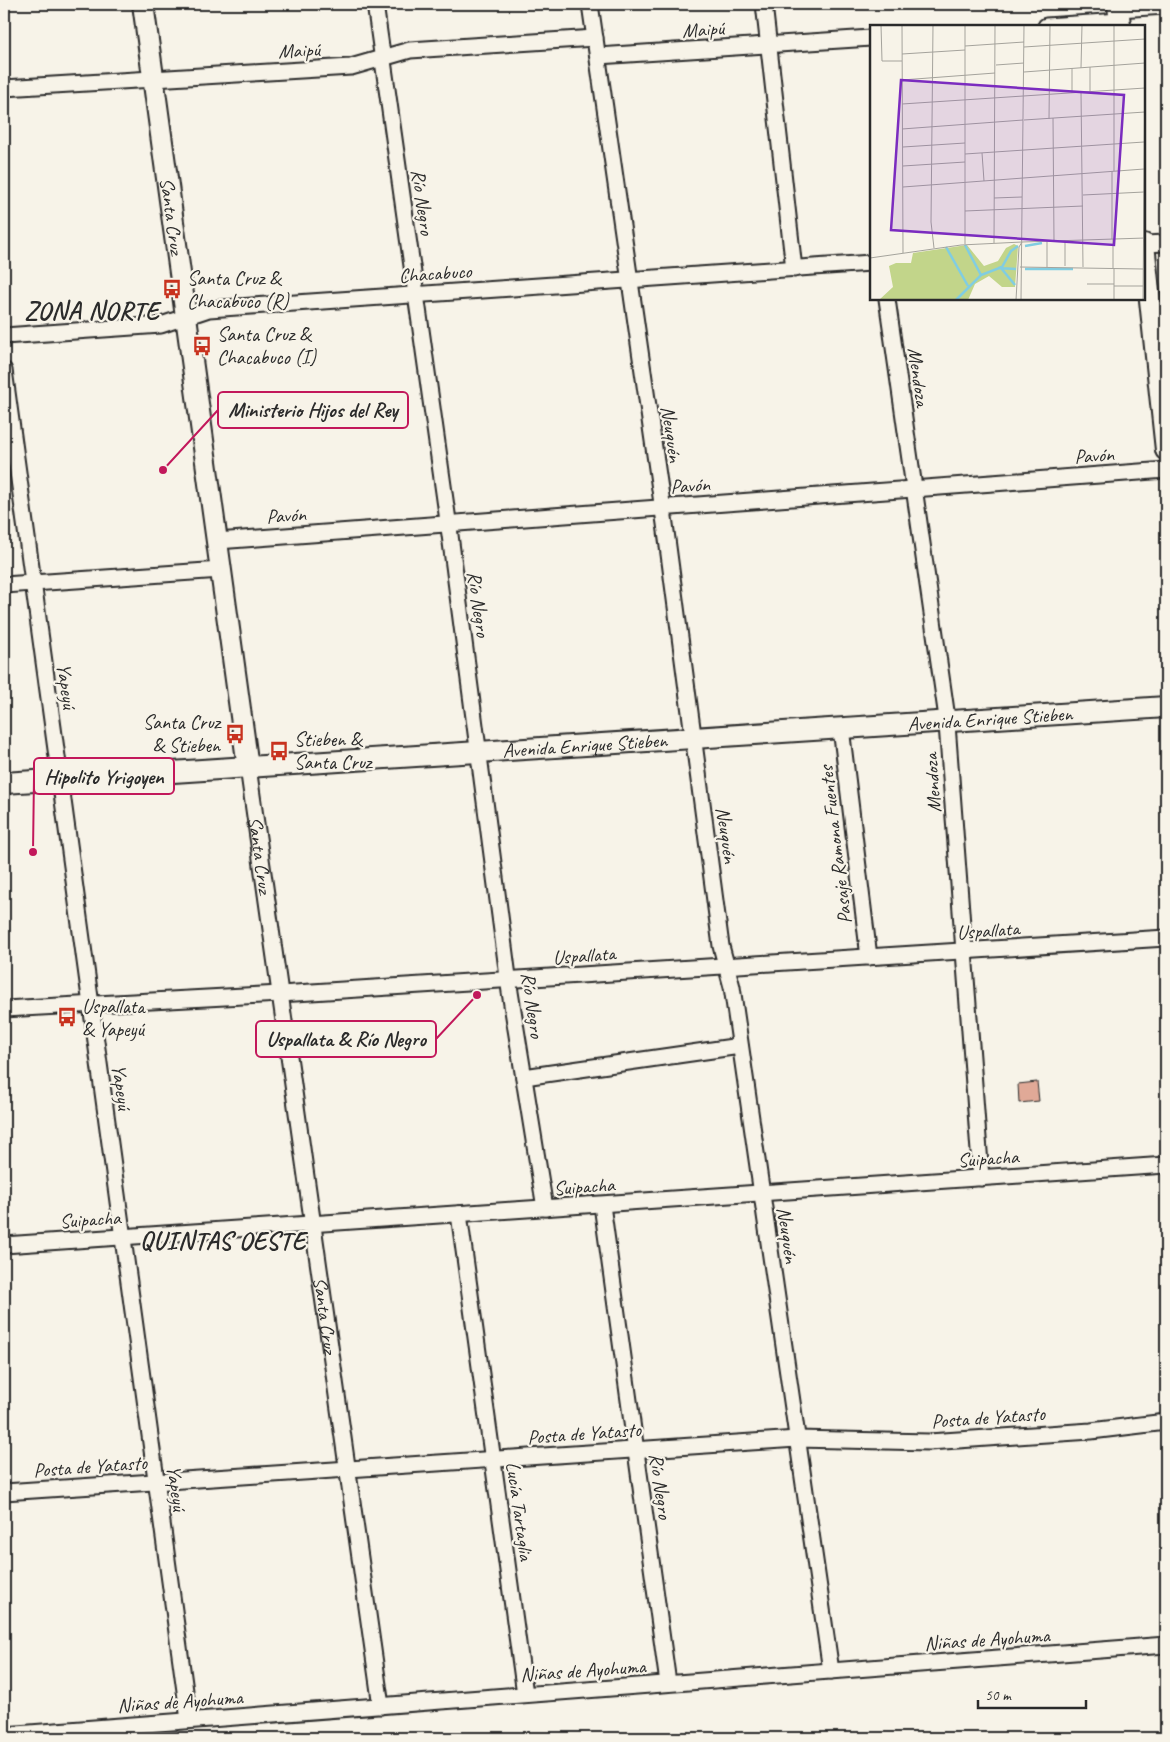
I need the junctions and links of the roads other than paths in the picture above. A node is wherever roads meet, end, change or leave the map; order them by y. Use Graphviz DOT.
graph roads {
  1 [pos="143,4"];
  2 [pos="375,4"];
  3 [pos="590,4"];
  4 [pos="764,4"];
  5 [pos="1166,6"];
  6 [pos="1119,15"];
  7 [pos="1053,25"];
  8 [pos="595,38"];
  9 [pos="870,38"];
  10 [pos="769,45"];
  11 [pos="598,56"];
  12 [pos="383,58"];
  13 [pos="153,79"];
  14 [pos="4,88"];
  15 [pos="1166,243"];
  16 [pos="1145,244"];
  17 [pos="1145,251"];
  18 [pos="870,263"];
  19 [pos="794,269"];
  20 [pos="630,280"];
  21 [pos="416,295"];
  22 [pos="887,300"];
  23 [pos="186,317"];
  24 [pos="4,336"];
  25 [pos="4,370"];
  26 [pos="1163,382"];
  27 [pos="6,408"];
  28 [pos="1166,450"];
  29 [pos="1166,470"];
  30 [pos="915,489"];
  31 [pos="663,507"];
  32 [pos="448,523"];
  33 [pos="216,540"];
  34 [pos="221,570"];
  35 [pos="33,583"];
  36 [pos="4,585"];
  37 [pos="1166,707"];
  38 [pos="947,721"];
  39 [pos="841,728"];
  40 [pos="693,738"];
  41 [pos="479,752"];
  42 [pos="248,767"];
  43 [pos="60,779"];
  44 [pos="4,783"];
  45 [pos="1166,938"];
  46 [pos="965,951"];
  47 [pos="869,957"];
  48 [pos="726,966"];
  49 [pos="509,980"];
  50 [pos="280,994"];
  51 [pos="91,1004"];
  52 [pos="4,1009"];
  53 [pos="740,1046"];
  54 [pos="524,1077"];
  55 [pos="1166,1165"];
  56 [pos="981,1178"];
  57 [pos="762,1194"];
  58 [pos="602,1204"];
  59 [pos="545,1208"];
  60 [pos="459,1214"];
  61 [pos="313,1224"];
  62 [pos="123,1237"];
  63 [pos="4,1245"];
  64 [pos="1166,1422"];
  65 [pos="797,1439"];
  66 [pos="636,1450"];
  67 [pos="493,1459"];
  68 [pos="347,1469"];
  69 [pos="156,1482"];
  70 [pos="4,1492"];
  71 [pos="1166,1645"];
  72 [pos="831,1671"];
  73 [pos="668,1683"];
  74 [pos="525,1694"];
  75 [pos="381,1706"];
  76 [pos="189,1720"];
  77 [pos="4,1735"];
  1 -- 13 [label="main road, Santa Cruz"];
  2 -- 12 [label="street, Río Negro"];
  3 -- 8 [label="street, Neuquén"];
  4 -- 10 [label="street"];
  5 -- 6 [label="street"];
  6 -- 7 [label="street"];
  8 -- 11 [label="street, Neuquén"];
  8 -- 12 [label="street, Maipú"];
  9 -- 10 [label="street, Maipú"];
  10 -- 11 [label="street, Maipú"];
  10 -- 19 [label="street"];
  11 -- 20 [label="street, Neuquén"];
  12 -- 13 [label="street, Maipú"];
  12 -- 21 [label="street, Río Negro"];
  13 -- 14 [label="street, Maipú"];
  13 -- 23 [label="main road, Santa Cruz"];
  15 -- 16 [label="street"];
  17 -- 26 [label="main road"];
  18 -- 19 [label="street, Chacabuco"];
  19 -- 20 [label="street, Chacabuco"];
  20 -- 21 [label="street, Chacabuco"];
  20 -- 31 [label="street, Neuquén"];
  21 -- 23 [label="street, Chacabuco"];
  21 -- 32 [label="street, Río Negro"];
  22 -- 30 [label="street, Mendoza"];
  23 -- 24 [label="street, Chacabuco"];
  23 -- 33 [label="main road, Santa Cruz"];
  25 -- 27 [label="street, Yapeyú"];
  26 -- 28 [label="main road"];
  27 -- 35 [label="street, Yapeyú"];
  29 -- 30 [label="street, Pavón"];
  30 -- 31 [label="street, Pavón"];
  30 -- 38 [label="street, Mendoza"];
  31 -- 32 [label="street, Pavón"];
  31 -- 40 [label="street, Neuquén"];
  32 -- 33 [label="street, Pavón"];
  32 -- 41 [label="street, Río Negro"];
  33 -- 34 [label="main road, Santa Cruz"];
  34 -- 35 [label="street"];
  34 -- 42 [label="main road, Santa Cruz"];
  35 -- 36 [label="street"];
  35 -- 43 [label="street, Yapeyú"];
  37 -- 38 [label="main road, Avenida Enrique Stieben"];
  38 -- 39 [label="main road, Avenida Enrique Stieben"];
  38 -- 46 [label="street, Mendoza"];
  39 -- 40 [label="main road, Avenida Enrique Stieben"];
  39 -- 47 [label="street, Pasaje Ramona Fuentes"];
  40 -- 41 [label="main road, Avenida Enrique Stieben"];
  40 -- 48 [label="street, Neuquén"];
  41 -- 42 [label="main road, Avenida Enrique Stieben"];
  41 -- 49 [label="street, Río Negro"];
  42 -- 43 [label="main road, Avenida Enrique Stieben"];
  42 -- 50 [label="street, Santa Cruz"];
  43 -- 44 [label="main road, Avenida Enrique Stieben"];
  43 -- 51 [label="street, Yapeyú"];
  45 -- 46 [label="street, Uspallata"];
  46 -- 47 [label="street, Uspallata"];
  46 -- 56 [label="street, Mendoza"];
  47 -- 48 [label="street, Uspallata"];
  48 -- 49 [label="street, Uspallata"];
  48 -- 53 [label="street, Neuquén"];
  49 -- 50 [label="street, Uspallata"];
  49 -- 54 [label="street, Río Negro"];
  50 -- 51 [label="street, Uspallata"];
  50 -- 61 [label="street, Santa Cruz"];
  51 -- 52 [label="street, Uspallata"];
  51 -- 62 [label="street, Yapeyú"];
  53 -- 54 [label="street"];
  53 -- 57 [label="street, Neuquén"];
  54 -- 59 [label="street, Río Negro"];
  55 -- 56 [label="street, Suipacha"];
  56 -- 57 [label="street, Suipacha"];
  57 -- 58 [label="street, Suipacha"];
  57 -- 65 [label="street, Neuquén"];
  58 -- 59 [label="street, Suipacha"];
  58 -- 66 [label="street, Río Negro"];
  59 -- 60 [label="street, Suipacha"];
  60 -- 61 [label="street, Suipacha"];
  60 -- 67 [label="street, Lucía Tartaglia"];
  61 -- 62 [label="street, Suipacha"];
  61 -- 68 [label="street, Santa Cruz"];
  62 -- 63 [label="street, Suipacha"];
  62 -- 69 [label="street, Yapeyú"];
  64 -- 65 [label="street, Posta de Yatasto"];
  65 -- 66 [label="street, Posta de Yatasto"];
  65 -- 72 [label="street, Neuquén"];
  66 -- 67 [label="street, Posta de Yatasto"];
  66 -- 73 [label="street, Río Negro"];
  67 -- 68 [label="street, Posta de Yatasto"];
  67 -- 74 [label="street, Lucía Tartaglia"];
  68 -- 69 [label="street, Posta de Yatasto"];
  68 -- 75 [label="street, Santa Cruz"];
  69 -- 70 [label="street, Posta de Yatasto"];
  69 -- 76 [label="street, Yapeyú"];
  71 -- 72 [label="street, Niñas de Ayohuma"];
  72 -- 73 [label="street, Niñas de Ayohuma"];
  73 -- 74 [label="street, Niñas de Ayohuma"];
  74 -- 75 [label="street, Niñas de Ayohuma"];
  75 -- 76 [label="street, Niñas de Ayohuma"];
  76 -- 77 [label="street, Niñas de Ayohuma"];
}
